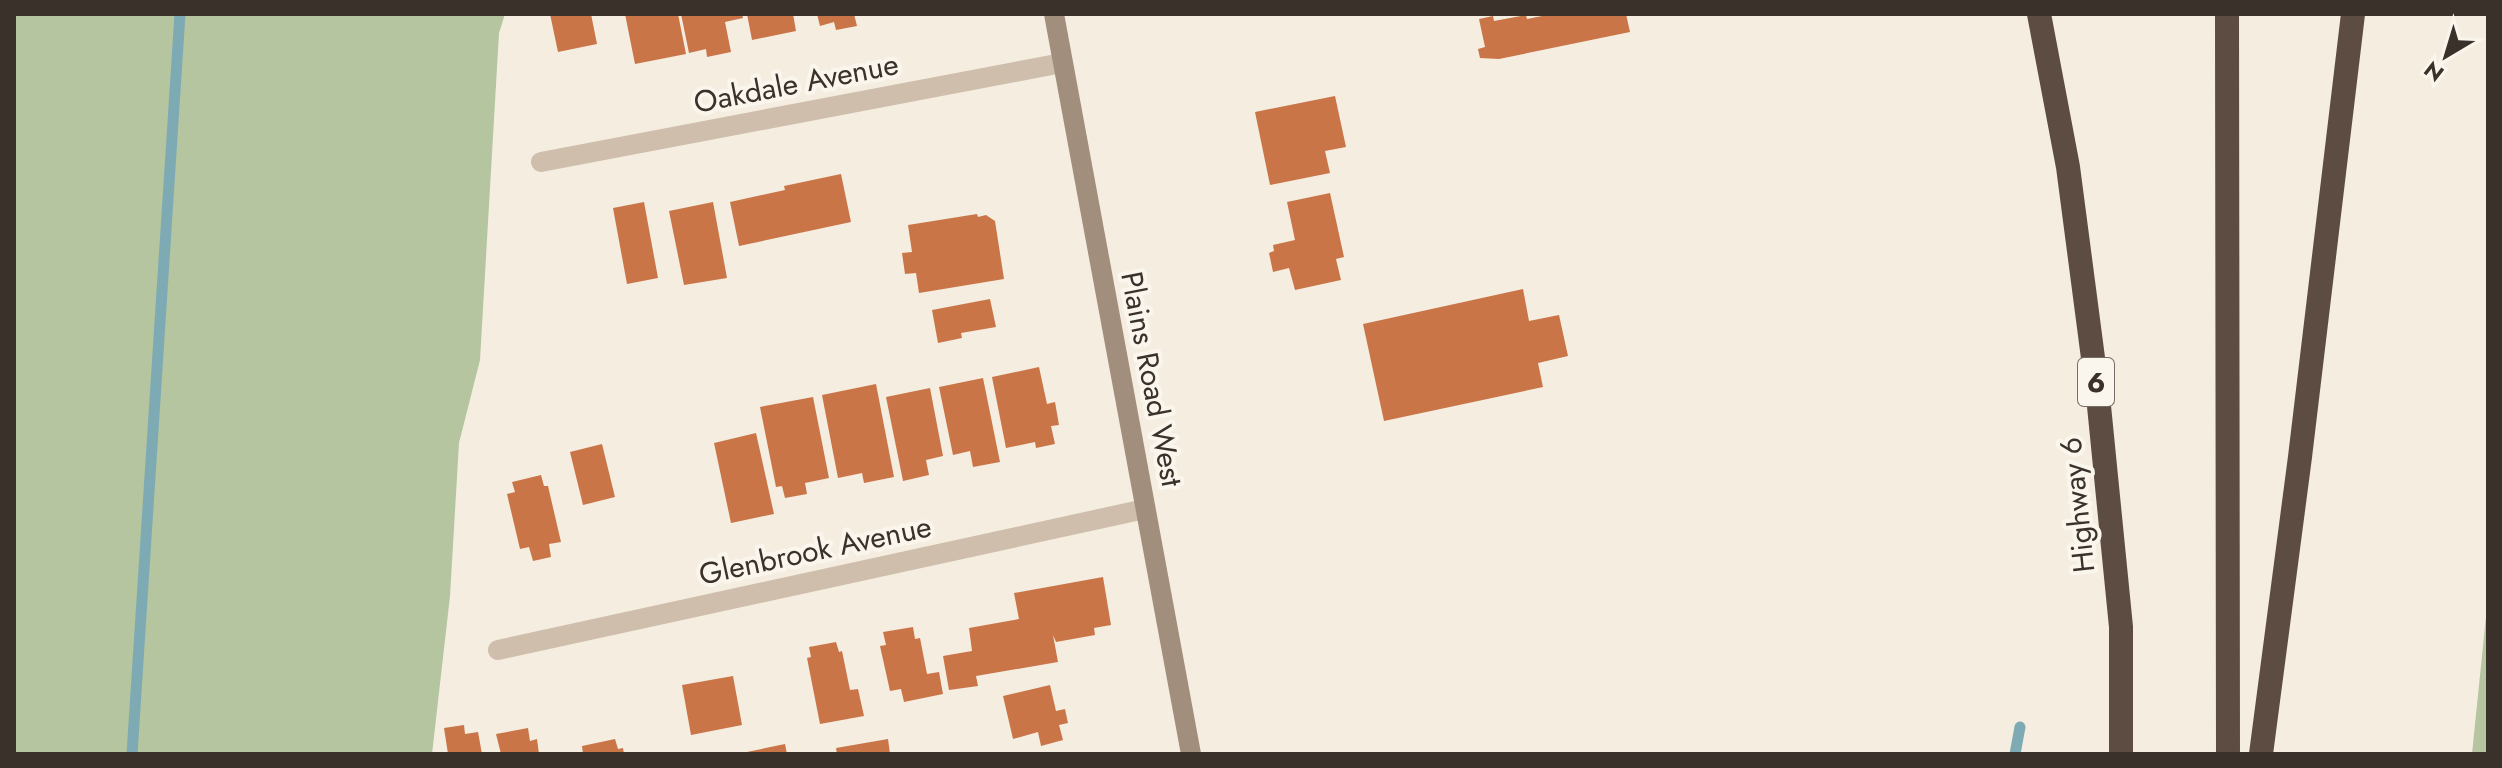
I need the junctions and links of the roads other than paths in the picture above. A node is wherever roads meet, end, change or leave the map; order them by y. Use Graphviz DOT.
graph roads {
  1 [pos="1054,14"];
  2 [pos="2039,14"];
  3 [pos="2227,14"];
  4 [pos="2353,14"];
  5 [pos="1062,63"];
  6 [pos="541,162"];
  7 [pos="1145,509"];
  8 [pos="498,650"];
  9 [pos="1191,754"];
  10 [pos="2121,754"];
  11 [pos="2228,754"];
  12 [pos="2261,754"];
  1 -- 5 [label="main road, Plains Road West"];
  2 -- 10 [label="highway, Highway 6 / 6"];
  3 -- 11 [label="highway"];
  4 -- 12 [label="highway"];
  5 -- 6 [label="street, Oakdale Avenue"];
  5 -- 7 [label="main road, Plains Road West"];
  7 -- 8 [label="street, Glenbrook Avenue"];
  7 -- 9 [label="main road, Plains Road West"];
}
